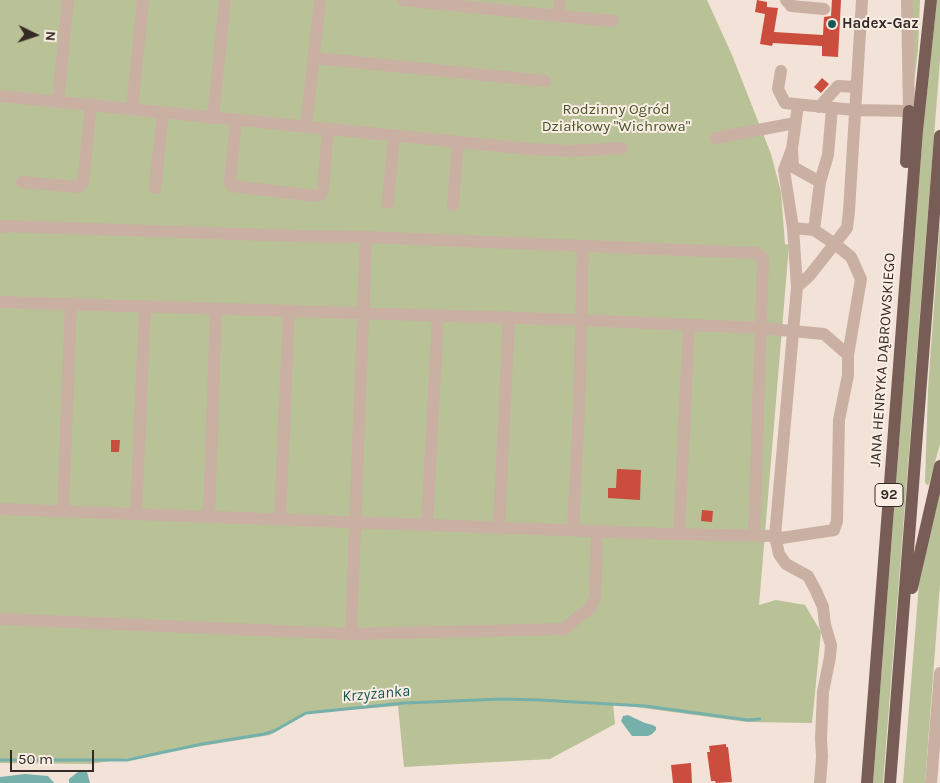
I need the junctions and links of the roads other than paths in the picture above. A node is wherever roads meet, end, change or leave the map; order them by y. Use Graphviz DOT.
graph roads {
  1 [pos="68,0"];
  2 [pos="143,0"];
  3 [pos="225,0"];
  4 [pos="320,0"];
  5 [pos="403,0"];
  6 [pos="560,0"];
  7 [pos="786,0"];
  8 [pos="862,0"];
  9 [pos="907,0"];
  10 [pos="931,0"];
  11 [pos="824,9"];
  12 [pos="559,16"];
  13 [pos="613,21"];
  14 [pos="314,58"];
  15 [pos="781,71"];
  16 [pos="545,81"];
  17 [pos="856,87"];
  18 [pos="0,96"];
  19 [pos="58,101"];
  20 [pos="91,104"];
  21 [pos="798,105"];
  22 [pos="825,108"];
  23 [pos="132,109"];
  24 [pos="854,110"];
  25 [pos="909,111"];
  26 [pos="163,112"];
  27 [pos="213,118"];
  28 [pos="236,120"];
  29 [pos="796,123"];
  30 [pos="306,127"];
  31 [pos="328,129"];
  32 [pos="394,136"];
  33 [pos="940,136"];
  34 [pos="716,138"];
  35 [pos="458,143"];
  36 [pos="622,148"];
  37 [pos="792,149"];
  38 [pos="22,182"];
  39 [pos="820,182"];
  40 [pos="155,188"];
  41 [pos="388,203"];
  42 [pos="453,205"];
  43 [pos="911,207"];
  44 [pos="0,228"];
  45 [pos="793,228"];
  46 [pos="814,230"];
  47 [pos="366,237"];
  48 [pos="834,244"];
  49 [pos="583,246"];
  50 [pos="797,287"];
  51 [pos="0,302"];
  52 [pos="71,304"];
  53 [pos="145,306"];
  54 [pos="216,308"];
  55 [pos="289,310"];
  56 [pos="363,313"];
  57 [pos="438,315"];
  58 [pos="509,317"];
  59 [pos="582,320"];
  60 [pos="689,324"];
  61 [pos="760,328"];
  62 [pos="793,330"];
  63 [pos="848,355"];
  64 [pos="940,466"];
  65 [pos="0,509"];
  66 [pos="63,512"];
  67 [pos="136,514"];
  68 [pos="209,517"];
  69 [pos="280,519"];
  70 [pos="355,522"];
  71 [pos="427,525"];
  72 [pos="500,527"];
  73 [pos="573,530"];
  74 [pos="597,531"];
  75 [pos="679,533"];
  76 [pos="754,536"];
  77 [pos="775,538"];
  78 [pos="0,619"];
  79 [pos="351,634"];
  80 [pos="901,639"];
  81 [pos="940,673"];
  82 [pos="820,783"];
  83 [pos="867,783"];
  84 [pos="890,783"];
  85 [pos="931,783"];
  1 -- 19 [label="street"];
  2 -- 23 [label="street"];
  3 -- 27 [label="street"];
  4 -- 14 [label="street"];
  5 -- 12 [label="street"];
  6 -- 12 [label="street"];
  7 -- 11 [label="street"];
  8 -- 17 [label="street"];
  9 -- 25 [label="street"];
  10 -- 43 [label="main road, JANA HENRYKA DĄBROWSKIEGO / 92"];
  12 -- 13 [label="street"];
  14 -- 16 [label="street"];
  14 -- 30 [label="street"];
  15 -- 21 [label="street"];
  17 -- 22 [label="street"];
  17 -- 24 [label="street"];
  18 -- 19 [label="street"];
  19 -- 20 [label="street"];
  20 -- 23 [label="street"];
  20 -- 38 [label="street"];
  21 -- 22 [label="street"];
  21 -- 29 [label="street"];
  22 -- 24 [label="street"];
  22 -- 39 [label="street"];
  23 -- 26 [label="street"];
  24 -- 25 [label="street"];
  24 -- 48 [label="street"];
  25 -- 43 [label="main road"];
  26 -- 27 [label="street"];
  26 -- 40 [label="street"];
  27 -- 28 [label="street"];
  28 -- 30 [label="street"];
  28 -- 31 [label="street"];
  29 -- 34 [label="street"];
  29 -- 37 [label="street"];
  30 -- 31 [label="street"];
  31 -- 32 [label="street"];
  32 -- 35 [label="street"];
  32 -- 41 [label="street"];
  33 -- 80 [label="main road, 92"];
  35 -- 36 [label="street"];
  35 -- 42 [label="street"];
  37 -- 39 [label="street"];
  37 -- 45 [label="street"];
  39 -- 46 [label="street"];
  43 -- 83 [label="main road, JANA HENRYKA DĄBROWSKIEGO / 92"];
  44 -- 47 [label="street"];
  45 -- 46 [label="street"];
  45 -- 50 [label="street"];
  46 -- 48 [label="street"];
  47 -- 49 [label="street"];
  47 -- 56 [label="street"];
  48 -- 50 [label="street"];
  48 -- 63 [label="street"];
  49 -- 59 [label="street"];
  49 -- 61 [label="street"];
  50 -- 62 [label="street"];
  51 -- 52 [label="street"];
  52 -- 53 [label="street"];
  52 -- 66 [label="street"];
  53 -- 54 [label="street"];
  53 -- 67 [label="street"];
  54 -- 55 [label="street"];
  54 -- 68 [label="street"];
  55 -- 56 [label="street"];
  55 -- 69 [label="street"];
  56 -- 57 [label="street"];
  56 -- 70 [label="street"];
  57 -- 58 [label="street"];
  57 -- 71 [label="street"];
  58 -- 59 [label="street"];
  58 -- 72 [label="street"];
  59 -- 60 [label="street"];
  59 -- 73 [label="street"];
  60 -- 61 [label="street"];
  60 -- 75 [label="street"];
  61 -- 62 [label="street"];
  61 -- 76 [label="street"];
  62 -- 63 [label="street"];
  62 -- 77 [label="street"];
  63 -- 77 [label="street"];
  64 -- 80 [label="main road"];
  65 -- 66 [label="street"];
  66 -- 67 [label="street"];
  67 -- 68 [label="street"];
  68 -- 69 [label="street"];
  69 -- 70 [label="street"];
  70 -- 71 [label="street"];
  70 -- 79 [label="street"];
  71 -- 72 [label="street"];
  72 -- 73 [label="street"];
  73 -- 74 [label="street"];
  74 -- 75 [label="street"];
  74 -- 79 [label="street"];
  75 -- 76 [label="street"];
  76 -- 77 [label="street"];
  77 -- 82 [label="street"];
  78 -- 79 [label="street"];
  80 -- 84 [label="main road, 92"];
  81 -- 85 [label="street"];
}
